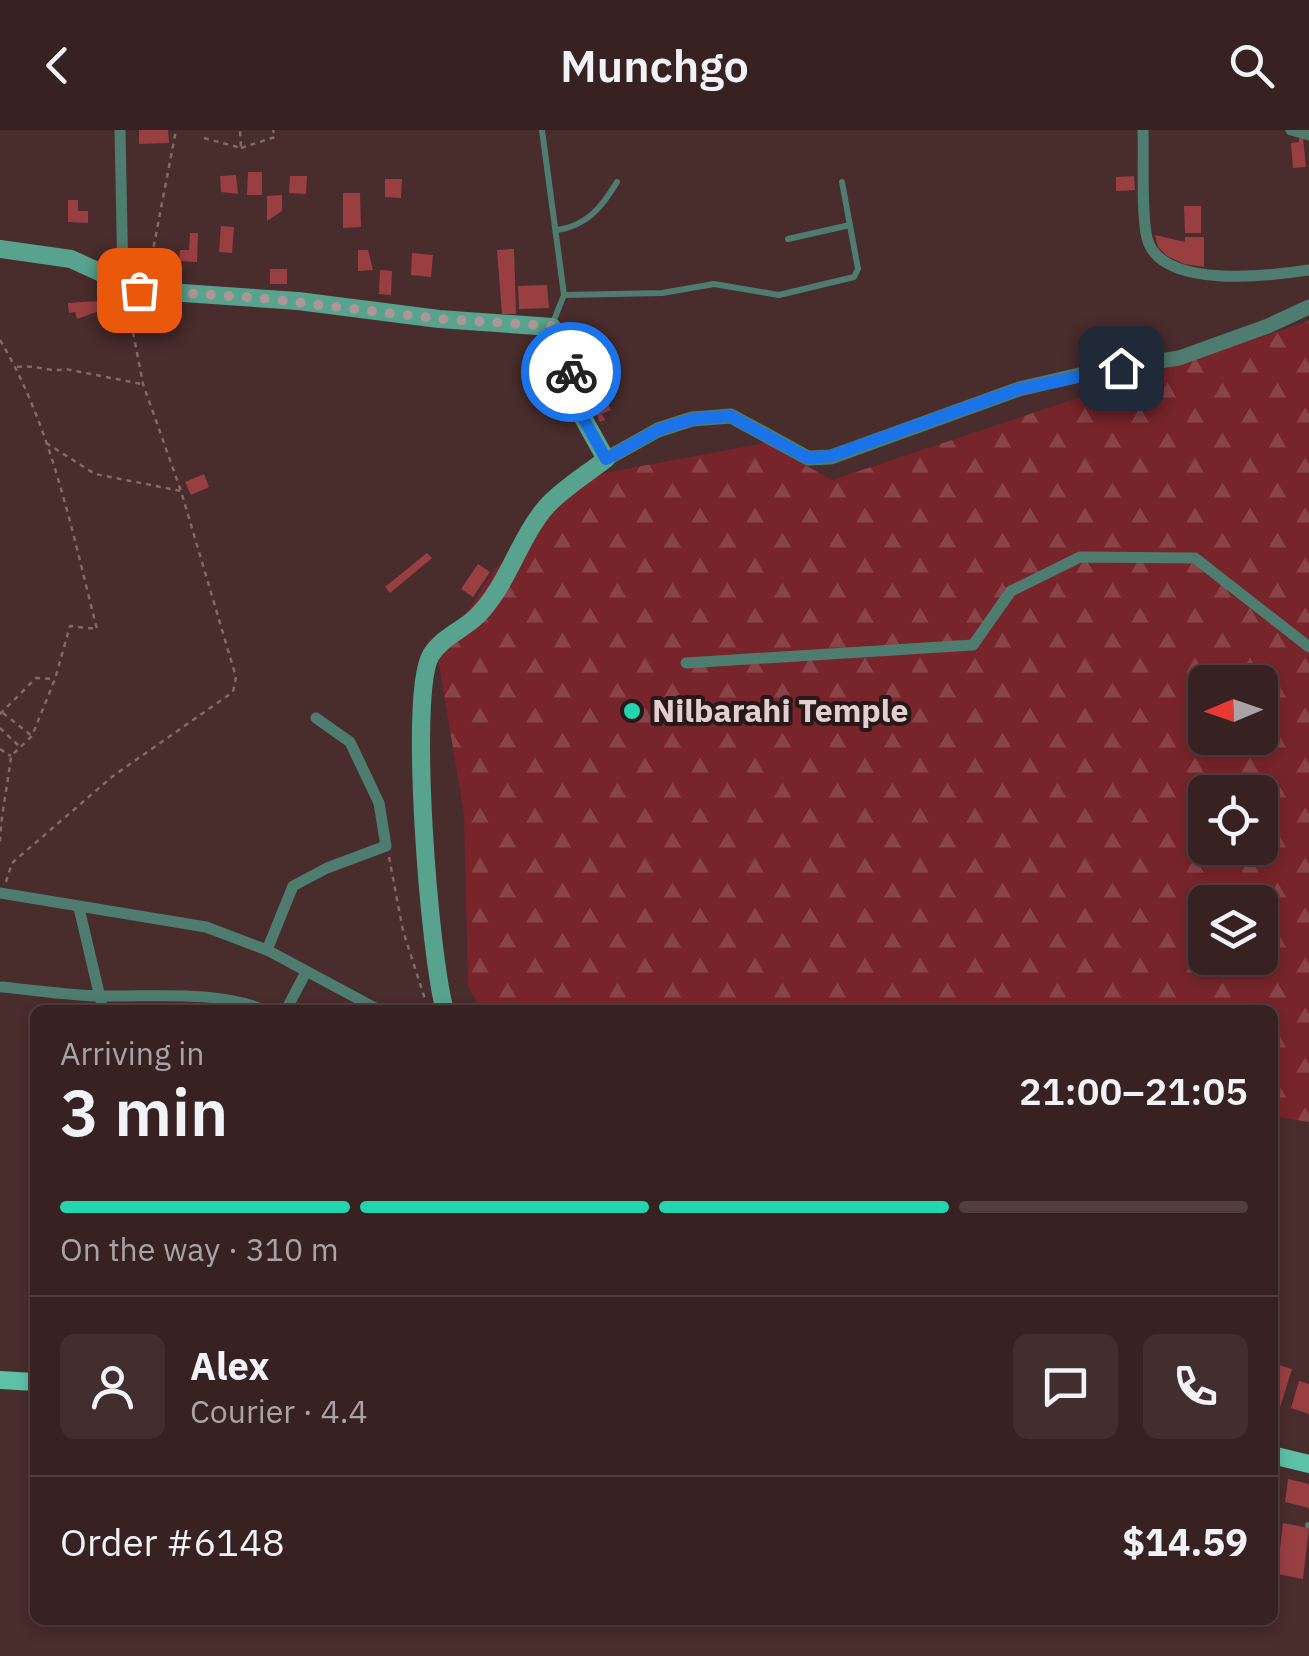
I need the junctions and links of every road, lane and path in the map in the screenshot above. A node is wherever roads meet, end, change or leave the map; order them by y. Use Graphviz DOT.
graph roads {
  1 [pos="120,130"];
  2 [pos="176,130"];
  3 [pos="240,130"];
  4 [pos="273,130"];
  5 [pos="542,130"];
  6 [pos="1144,130"];
  7 [pos="1292,130"];
  8 [pos="1309,135"];
  9 [pos="204,138"];
  10 [pos="242,148"];
  11 [pos="617,182"];
  12 [pos="842,182"];
  13 [pos="850,226"];
  14 [pos="556,230"];
  15 [pos="788,239"];
  16 [pos="0,249"];
  17 [pos="1309,270"];
  18 [pos="131,286"];
  19 [pos="564,295"];
  20 [pos="1309,307"];
  21 [pos="552,326"];
  22 [pos="0,340"];
  23 [pos="16,367"];
  24 [pos="143,384"];
  25 [pos="44,442"];
  26 [pos="606,459"];
  27 [pos="181,491"];
  28 [pos="1309,647"];
  29 [pos="686,663"];
  30 [pos="55,679"];
  31 [pos="1,713"];
  32 [pos="316,718"];
  33 [pos="0,728"];
  34 [pos="32,736"];
  35 [pos="20,747"];
  36 [pos="0,749"];
  37 [pos="11,756"];
  38 [pos="0,842"];
  39 [pos="386,846"];
  40 [pos="1,893"];
  41 [pos="79,908"];
  42 [pos="267,950"];
  43 [pos="306,972"];
  44 [pos="2,988"];
  45 [pos="101,996"];
  46 [pos="102,1005"];
  47 [pos="248,1005"];
  48 [pos="289,1005"];
  49 [pos="369,1005"];
  50 [pos="427,1005"];
  51 [pos="445,1005"];
  52 [pos="0,1380"];
  53 [pos="30,1382"];
  54 [pos="1278,1457"];
  55 [pos="1309,1464"];
  1 -- 18 [label="street"];
  2 -- 18 [label="path"];
  3 -- 10 [label="path"];
  4 -- 10 [label="path"];
  5 -- 14 [label="lane"];
  6 -- 17 [label="street"];
  7 -- 8 [label="street"];
  9 -- 10 [label="path"];
  11 -- 14 [label="lane"];
  12 -- 13 [label="lane"];
  13 -- 15 [label="lane"];
  13 -- 19 [label="lane"];
  14 -- 19 [label="lane"];
  16 -- 18 [label="main road"];
  18 -- 21 [label="main road"];
  18 -- 24 [label="path"];
  19 -- 21 [label="lane"];
  20 -- 26 [label="street"];
  21 -- 26 [label="main road"];
  22 -- 23 [label="path"];
  23 -- 24 [label="path"];
  23 -- 25 [label="path"];
  24 -- 27 [label="path"];
  25 -- 27 [label="path"];
  25 -- 30 [label="path"];
  26 -- 51 [label="main road"];
  27 -- 40 [label="path"];
  28 -- 29 [label="street"];
  30 -- 31 [label="path"];
  30 -- 34 [label="path"];
  31 -- 34 [label="path"];
  32 -- 39 [label="street"];
  33 -- 35 [label="path"];
  34 -- 35 [label="path"];
  35 -- 37 [label="path"];
  36 -- 37 [label="path"];
  37 -- 38 [label="path"];
  39 -- 42 [label="street"];
  39 -- 50 [label="path"];
  40 -- 41 [label="street"];
  41 -- 42 [label="street"];
  41 -- 45 [label="street"];
  42 -- 43 [label="street"];
  43 -- 48 [label="street"];
  43 -- 49 [label="street"];
  44 -- 45 [label="street"];
  45 -- 46 [label="street"];
  45 -- 47 [label="street"];
  52 -- 53 [label="main road"];
  54 -- 55 [label="main road"];
}
